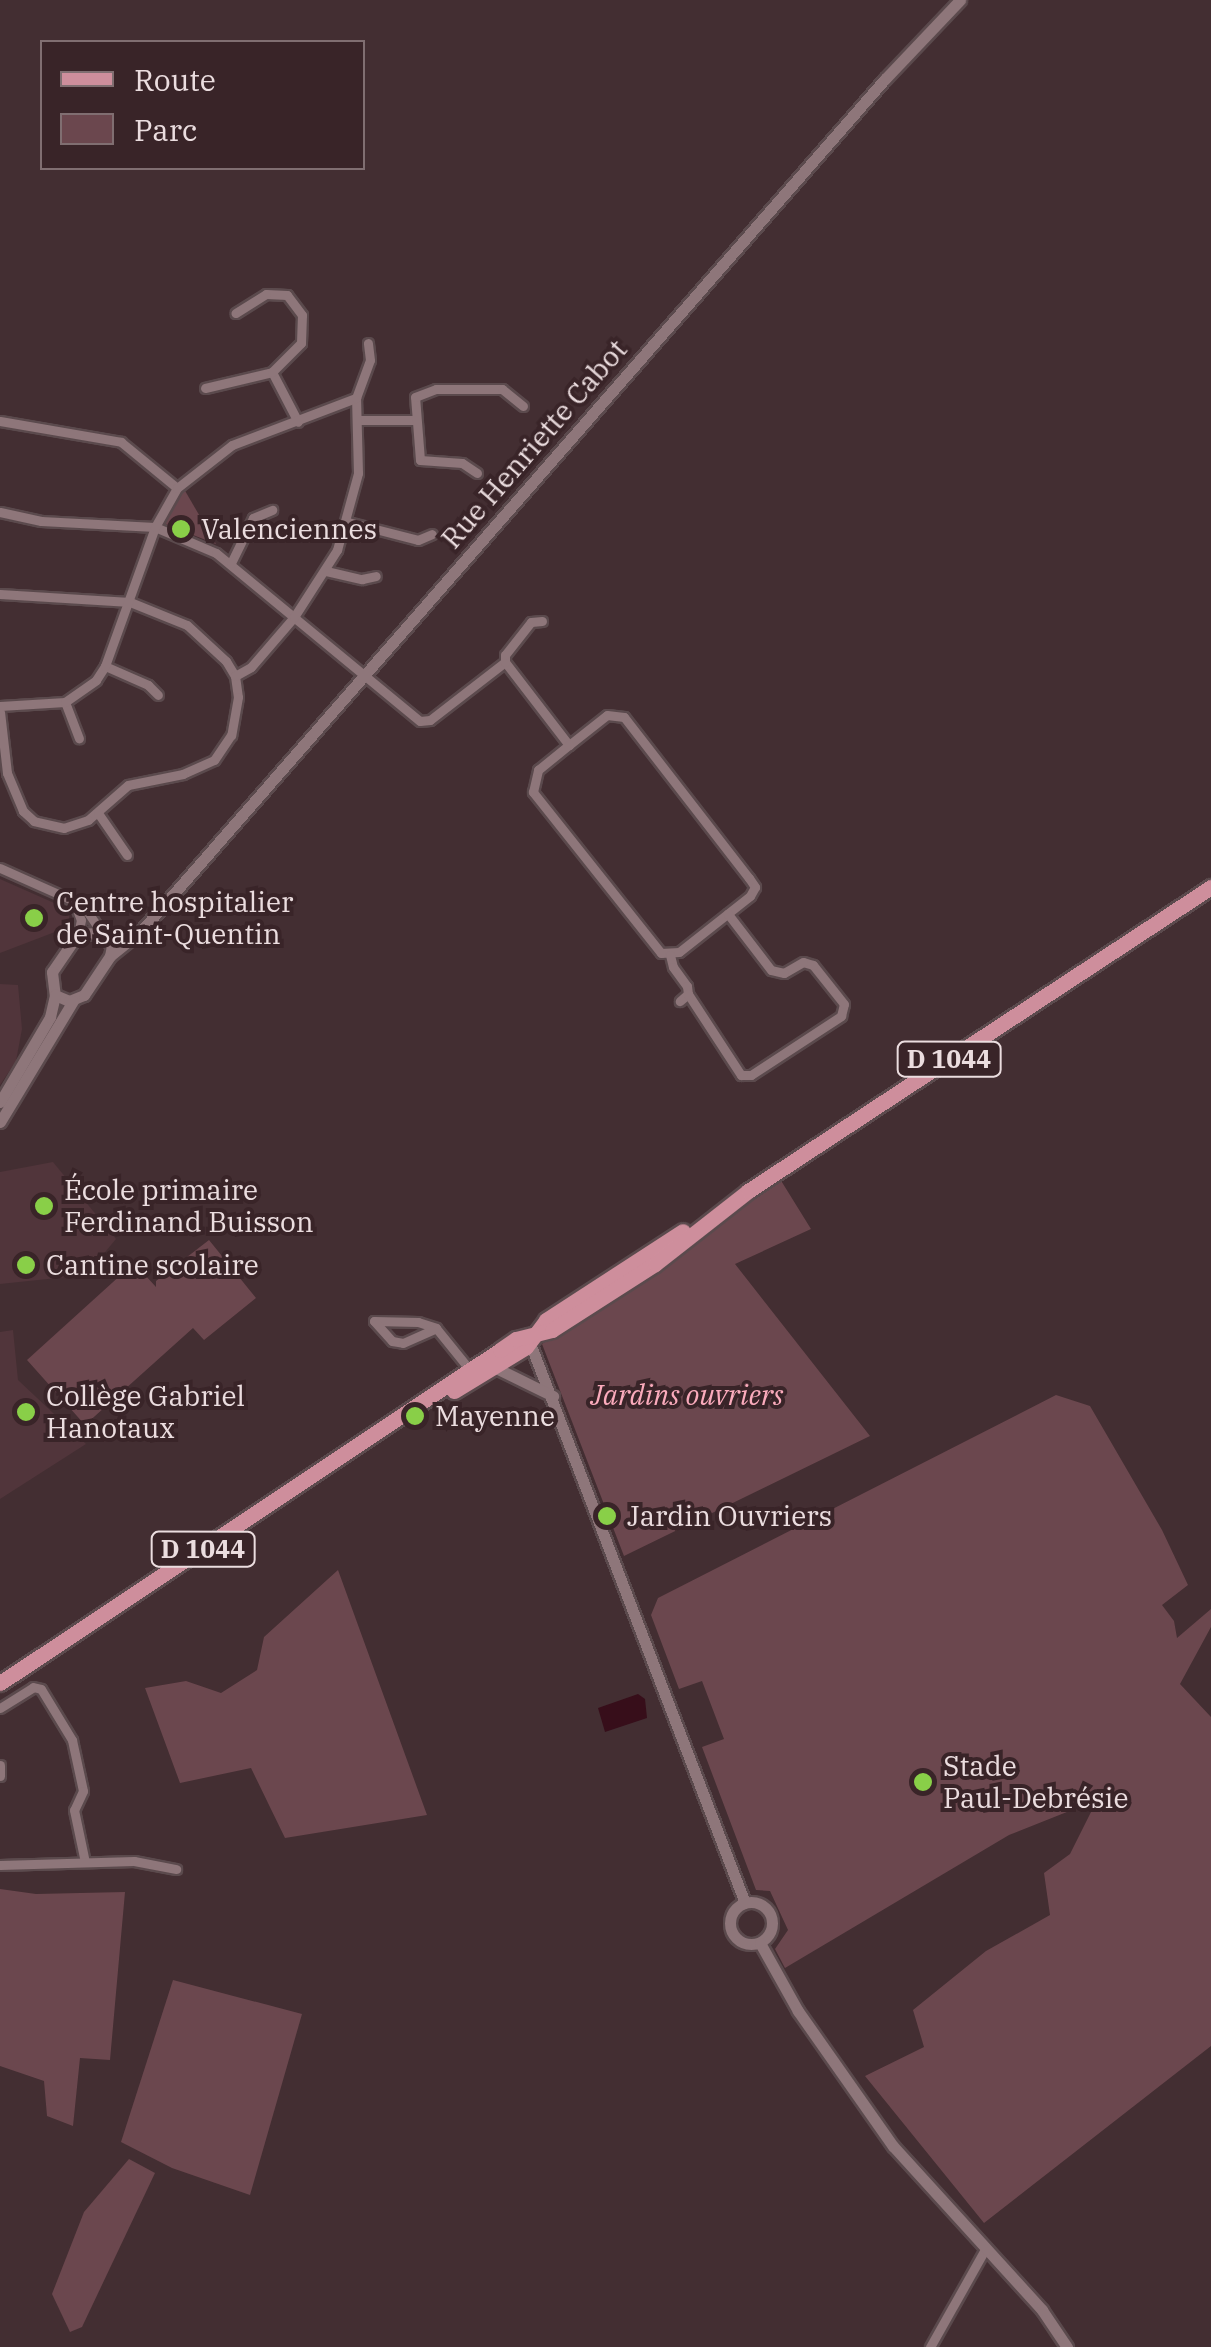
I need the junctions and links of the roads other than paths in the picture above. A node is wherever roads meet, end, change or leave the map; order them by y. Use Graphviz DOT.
graph roads {
  1 [pos="960,0"];
  2 [pos="235,313"];
  3 [pos="368,343"];
  4 [pos="272,372"];
  5 [pos="205,388"];
  6 [pos="356,398"];
  7 [pos="523,406"];
  8 [pos="360,420"];
  9 [pos="415,420"];
  10 [pos="0,421"];
  11 [pos="298,422"];
  12 [pos="477,474"];
  13 [pos="177,488"];
  14 [pos="272,510"];
  15 [pos="0,512"];
  16 [pos="348,522"];
  17 [pos="155,528"];
  18 [pos="432,534"];
  19 [pos="231,562"];
  20 [pos="326,571"];
  21 [pos="376,576"];
  22 [pos="0,594"];
  23 [pos="130,602"];
  24 [pos="294,617"];
  25 [pos="542,620"];
  26 [pos="505,662"];
  27 [pos="105,666"];
  28 [pos="236,676"];
  29 [pos="363,676"];
  30 [pos="158,695"];
  31 [pos="65,702"];
  32 [pos="0,709"];
  33 [pos="79,738"];
  34 [pos="569,746"];
  35 [pos="98,813"];
  36 [pos="126,855"];
  37 [pos="0,868"];
  38 [pos="1211,887"];
  39 [pos="73,900"];
  40 [pos="728,914"];
  41 [pos="147,924"];
  42 [pos="78,934"];
  43 [pos="104,934"];
  44 [pos="670,955"];
  45 [pos="110,956"];
  46 [pos="55,995"];
  47 [pos="73,1001"];
  48 [pos="0,1102"];
  49 [pos="0,1122"];
  50 [pos="436,1328"];
  51 [pos="528,1338"];
  52 [pos="494,1368"];
  53 [pos="473,1374"];
  54 [pos="554,1396"];
  55 [pos="0,1682"];
  56 [pos="0,1708"];
  57 [pos="0,1765"];
  58 [pos="0,1776"];
  59 [pos="84,1862"];
  60 [pos="0,1865"];
  61 [pos="176,1869"];
  62 [pos="744,1902"];
  63 [pos="760,1943"];
  64 [pos="984,2251"];
  65 [pos="930,2347"];
  66 [pos="1067,2347"];
  1 -- 29 [label="street, Rue Henriette Cabot"];
  2 -- 4 [label="street"];
  3 -- 6 [label="street"];
  4 -- 5 [label="street"];
  4 -- 11 [label="street"];
  6 -- 8 [label="street"];
  6 -- 11 [label="street"];
  7 -- 9 [label="street"];
  8 -- 9 [label="street"];
  8 -- 16 [label="street"];
  9 -- 12 [label="street"];
  10 -- 13 [label="street"];
  11 -- 13 [label="street"];
  13 -- 17 [label="street"];
  14 -- 19 [label="street"];
  15 -- 17 [label="street"];
  16 -- 18 [label="street"];
  16 -- 20 [label="street"];
  17 -- 19 [label="street"];
  17 -- 23 [label="street"];
  19 -- 24 [label="street"];
  20 -- 21 [label="street"];
  20 -- 24 [label="street"];
  22 -- 23 [label="street"];
  23 -- 27 [label="street"];
  23 -- 28 [label="street"];
  24 -- 28 [label="street"];
  24 -- 29 [label="street"];
  25 -- 26 [label="street"];
  26 -- 29 [label="street"];
  26 -- 34 [label="street"];
  27 -- 30 [label="street"];
  27 -- 31 [label="street"];
  28 -- 35 [label="street"];
  29 -- 41 [label="street, Rue Henriette Cabot"];
  31 -- 32 [label="street"];
  31 -- 33 [label="street"];
  32 -- 35 [label="street"];
  34 -- 40 [label="street"];
  34 -- 44 [label="street"];
  35 -- 36 [label="street"];
  37 -- 39 [label="street"];
  38 -- 51 [label="main road, D 1044"];
  39 -- 42 [label="street"];
  39 -- 43 [label="street"];
  40 -- 44 [label="street"];
  40 -- 44 [label="street"];
  41 -- 43 [label="street"];
  41 -- 45 [label="street, Rue Henriette Cabot"];
  42 -- 43 [label="street"];
  42 -- 46 [label="street"];
  43 -- 45 [label="street"];
  45 -- 47 [label="street, Rue Henriette Cabot"];
  46 -- 47 [label="street"];
  46 -- 48 [label="street"];
  47 -- 49 [label="street"];
  50 -- 50 [label="street"];
  50 -- 53 [label="street"];
  51 -- 52 [label="main road, D 1044"];
  51 -- 53 [label="main road, D 1044"];
  51 -- 54 [label="street"];
  52 -- 53 [label="main road, D 1044"];
  52 -- 54 [label="street"];
  53 -- 55 [label="main road, D 1044"];
  54 -- 62 [label="street"];
  56 -- 59 [label="street"];
  57 -- 58 [label="street"];
  59 -- 60 [label="street"];
  59 -- 61 [label="street"];
  62 -- 63 [label="street"];
  62 -- 63 [label="street"];
  63 -- 64 [label="street"];
  64 -- 65 [label="street"];
  64 -- 66 [label="street"];
}
